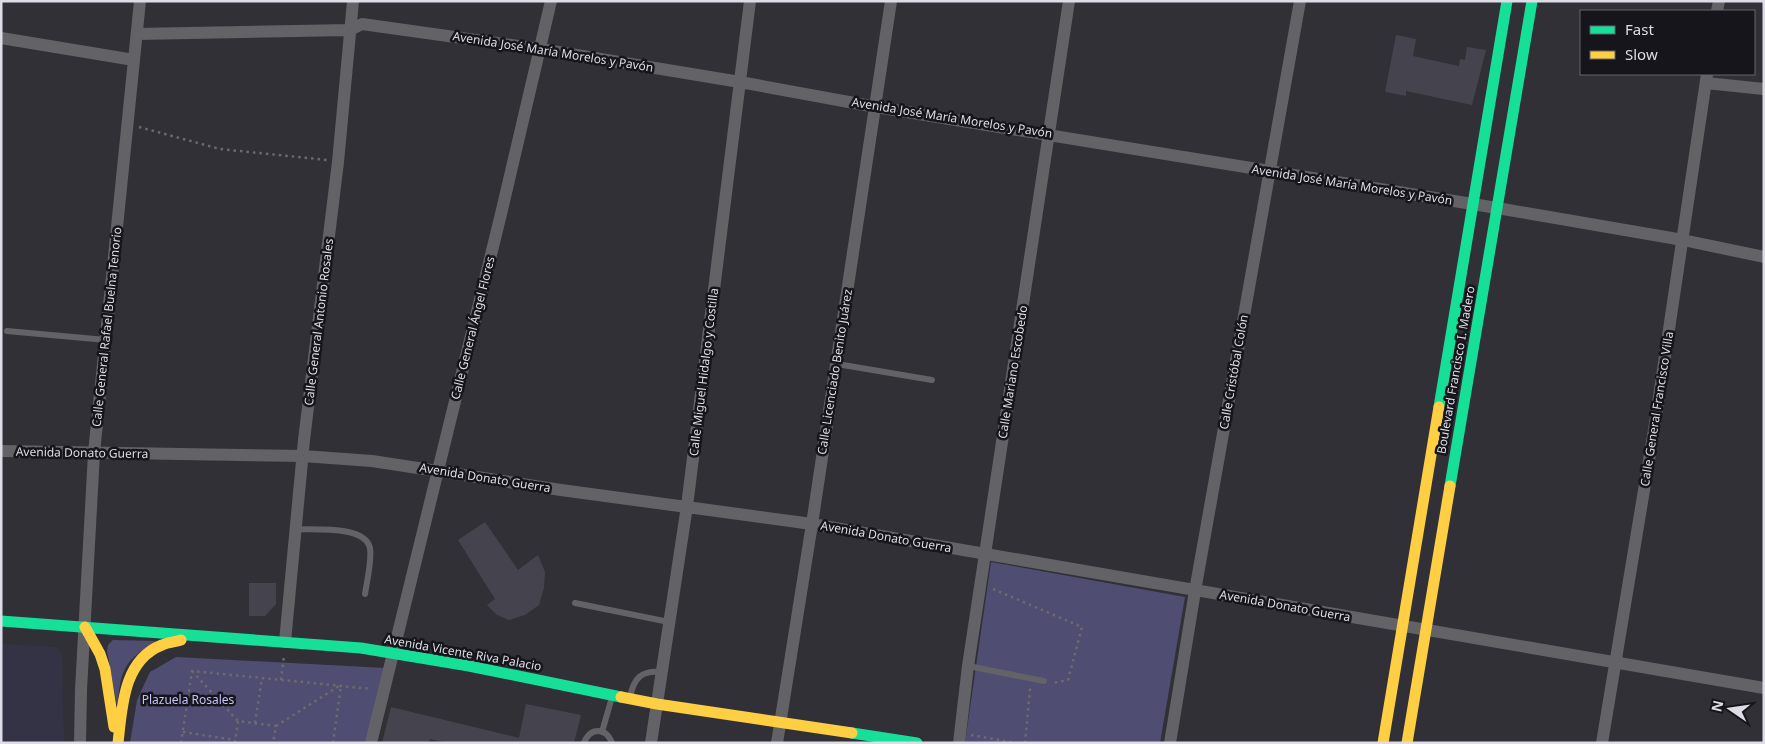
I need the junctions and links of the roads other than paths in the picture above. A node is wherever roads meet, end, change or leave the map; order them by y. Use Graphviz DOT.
graph roads {
  1 [pos="140,1"];
  2 [pos="353,1"];
  3 [pos="551,1"];
  4 [pos="750,1"];
  5 [pos="891,1"];
  6 [pos="1069,1"];
  7 [pos="1300,1"];
  8 [pos="1507,1"];
  9 [pos="1532,1"];
  10 [pos="350,30"];
  11 [pos="138,34"];
  12 [pos="1,38"];
  13 [pos="540,50"];
  14 [pos="134,60"];
  15 [pos="1706,79"];
  16 [pos="740,82"];
  17 [pos="1764,89"];
  18 [pos="876,107"];
  19 [pos="1049,134"];
  20 [pos="1270,172"];
  21 [pos="1473,205"];
  22 [pos="1498,208"];
  23 [pos="1683,240"];
  24 [pos="1764,257"];
  25 [pos="6,331"];
  26 [pos="106,340"];
  27 [pos="837,364"];
  28 [pos="932,380"];
  29 [pos="1,451"];
  30 [pos="94,453"];
  31 [pos="303,456"];
  32 [pos="437,471"];
  33 [pos="687,506"];
  34 [pos="812,524"];
  35 [pos="296,529"];
  36 [pos="985,554"];
  37 [pos="1195,591"];
  38 [pos="365,594"];
  39 [pos="574,603"];
  40 [pos="1,621"];
  41 [pos="669,622"];
  42 [pos="85,626"];
  43 [pos="1403,626"];
  44 [pos="1426,630"];
  45 [pos="211,638"];
  46 [pos="285,642"];
  47 [pos="394,654"];
  48 [pos="1616,663"];
  49 [pos="968,666"];
  50 [pos="662,672"];
  51 [pos="1047,683"];
  52 [pos="1764,688"];
  53 [pos="612,695"];
  54 [pos="629,699"];
  55 [pos="657,704"];
  56 [pos="780,722"];
  57 [pos="602,732"];
  58 [pos="960,738"];
  59 [pos="80,743"];
  60 [pos="117,743"];
  61 [pos="371,743"];
  62 [pos="584,743"];
  63 [pos="612,743"];
  64 [pos="652,743"];
  65 [pos="777,743"];
  66 [pos="917,743"];
  67 [pos="1170,743"];
  68 [pos="1383,743"];
  69 [pos="1407,743"];
  70 [pos="1602,743"];
  1 -- 11 [label="street, Calle General Rafael Buelna Tenorio"];
  2 -- 10 [label="street, Calle General Antonio Rosales"];
  3 -- 13 [label="street, Calle General Ángel Flores"];
  4 -- 16 [label="street, Calle Miguel Hidalgo y Costilla"];
  5 -- 18 [label="street, Calle Licenciado Benito Juárez"];
  6 -- 19 [label="street, Calle Mariano Escobedo"];
  7 -- 20 [label="street, Calle Cristóbal Colón"];
  8 -- 21 [label="main road, Boulevard Francisco I. Madero"];
  9 -- 22 [label="main road, Boulevard Francisco I. Madero"];
  10 -- 11 [label="street, Avenida José María Morelos y Pavón"];
  10 -- 13 [label="street, Avenida José María Morelos y Pavón"];
  10 -- 31 [label="street, Calle General Antonio Rosales"];
  11 -- 14 [label="street, Calle General Rafael Buelna Tenorio"];
  12 -- 14 [label="street"];
  13 -- 16 [label="street, Avenida José María Morelos y Pavón"];
  13 -- 32 [label="street, Calle General Ángel Flores"];
  14 -- 26 [label="street, Calle General Rafael Buelna Tenorio"];
  15 -- 17 [label="street"];
  15 -- 23 [label="street, Calle General Francisco Villa"];
  16 -- 18 [label="street, Avenida José María Morelos y Pavón"];
  16 -- 33 [label="street, Calle Miguel Hidalgo y Costilla"];
  18 -- 19 [label="street, Avenida José María Morelos y Pavón"];
  18 -- 27 [label="street, Calle Licenciado Benito Juárez"];
  19 -- 20 [label="street, Avenida José María Morelos y Pavón"];
  19 -- 36 [label="street, Calle Mariano Escobedo"];
  20 -- 21 [label="street, Avenida José María Morelos y Pavón"];
  20 -- 37 [label="street, Calle Cristóbal Colón"];
  21 -- 22 [label="street, Avenida José María Morelos y Pavón"];
  21 -- 43 [label="main road, Boulevard Francisco I. Madero"];
  22 -- 23 [label="street, Avenida José María Morelos y Pavón"];
  22 -- 44 [label="main road, Boulevard Francisco I. Madero"];
  23 -- 24 [label="street, Avenida José María Morelos y Pavón"];
  23 -- 48 [label="street, Calle General Francisco Villa"];
  25 -- 26 [label="lane"];
  26 -- 30 [label="street, Calle General Rafael Buelna Tenorio"];
  27 -- 28 [label="lane"];
  27 -- 34 [label="street, Calle Licenciado Benito Juárez"];
  29 -- 30 [label="street, Avenida Donato Guerra"];
  30 -- 31 [label="street, Avenida Donato Guerra"];
  30 -- 42 [label="street, Calle General Rafael Buelna Tenorio"];
  31 -- 32 [label="street, Avenida Donato Guerra"];
  31 -- 35 [label="street, Calle General Antonio Rosales"];
  32 -- 33 [label="street, Avenida Donato Guerra"];
  32 -- 47 [label="street, Calle General Ángel Flores"];
  33 -- 34 [label="street, Avenida Donato Guerra"];
  33 -- 41 [label="street, Calle Miguel Hidalgo y Costilla"];
  34 -- 36 [label="street, Avenida Donato Guerra"];
  34 -- 56 [label="street, Calle Licenciado Benito Juárez"];
  35 -- 38 [label="lane"];
  35 -- 46 [label="street, Calle General Antonio Rosales"];
  36 -- 37 [label="street, Avenida Donato Guerra"];
  36 -- 49 [label="street, Calle Mariano Escobedo"];
  37 -- 43 [label="street, Avenida Donato Guerra"];
  37 -- 67 [label="street, Calle Cristóbal Colón"];
  39 -- 41 [label="lane"];
  40 -- 42 [label="main road, Avenida Vicente Riva Palacio"];
  41 -- 50 [label="street, Calle Miguel Hidalgo y Costilla"];
  42 -- 45 [label="main road, Avenida Vicente Riva Palacio"];
  42 -- 59 [label="street, Calle General Rafael Buelna Tenorio"];
  42 -- 60 [label="main road"];
  43 -- 44 [label="street, Avenida Donato Guerra"];
  43 -- 68 [label="main road, Boulevard Francisco I. Madero"];
  44 -- 48 [label="street, Avenida Donato Guerra"];
  44 -- 69 [label="main road, Boulevard Francisco I. Madero"];
  45 -- 46 [label="main road, Avenida Vicente Riva Palacio"];
  45 -- 60 [label="main road"];
  46 -- 47 [label="main road, Avenida Vicente Riva Palacio"];
  47 -- 53 [label="main road, Avenida Vicente Riva Palacio"];
  47 -- 61 [label="street, Calle General Ángel Flores"];
  48 -- 52 [label="street, Avenida Donato Guerra"];
  48 -- 70 [label="street, Calle General Francisco Villa"];
  49 -- 51 [label="lane"];
  49 -- 58 [label="street, Calle Mariano Escobedo"];
  50 -- 54 [label="lane"];
  50 -- 55 [label="street, Calle Miguel Hidalgo y Costilla"];
  53 -- 54 [label="main road, Avenida Vicente Riva Palacio"];
  53 -- 57 [label="lane"];
  54 -- 55 [label="main road, Avenida Vicente Riva Palacio"];
  55 -- 56 [label="main road, Avenida Vicente Riva Palacio"];
  55 -- 64 [label="street, Calle Miguel Hidalgo y Costilla"];
  56 -- 65 [label="street, Calle Licenciado Benito Juárez"];
  56 -- 66 [label="main road, Avenida Vicente Riva Palacio"];
  57 -- 62 [label="lane"];
  57 -- 63 [label="lane"];
}
